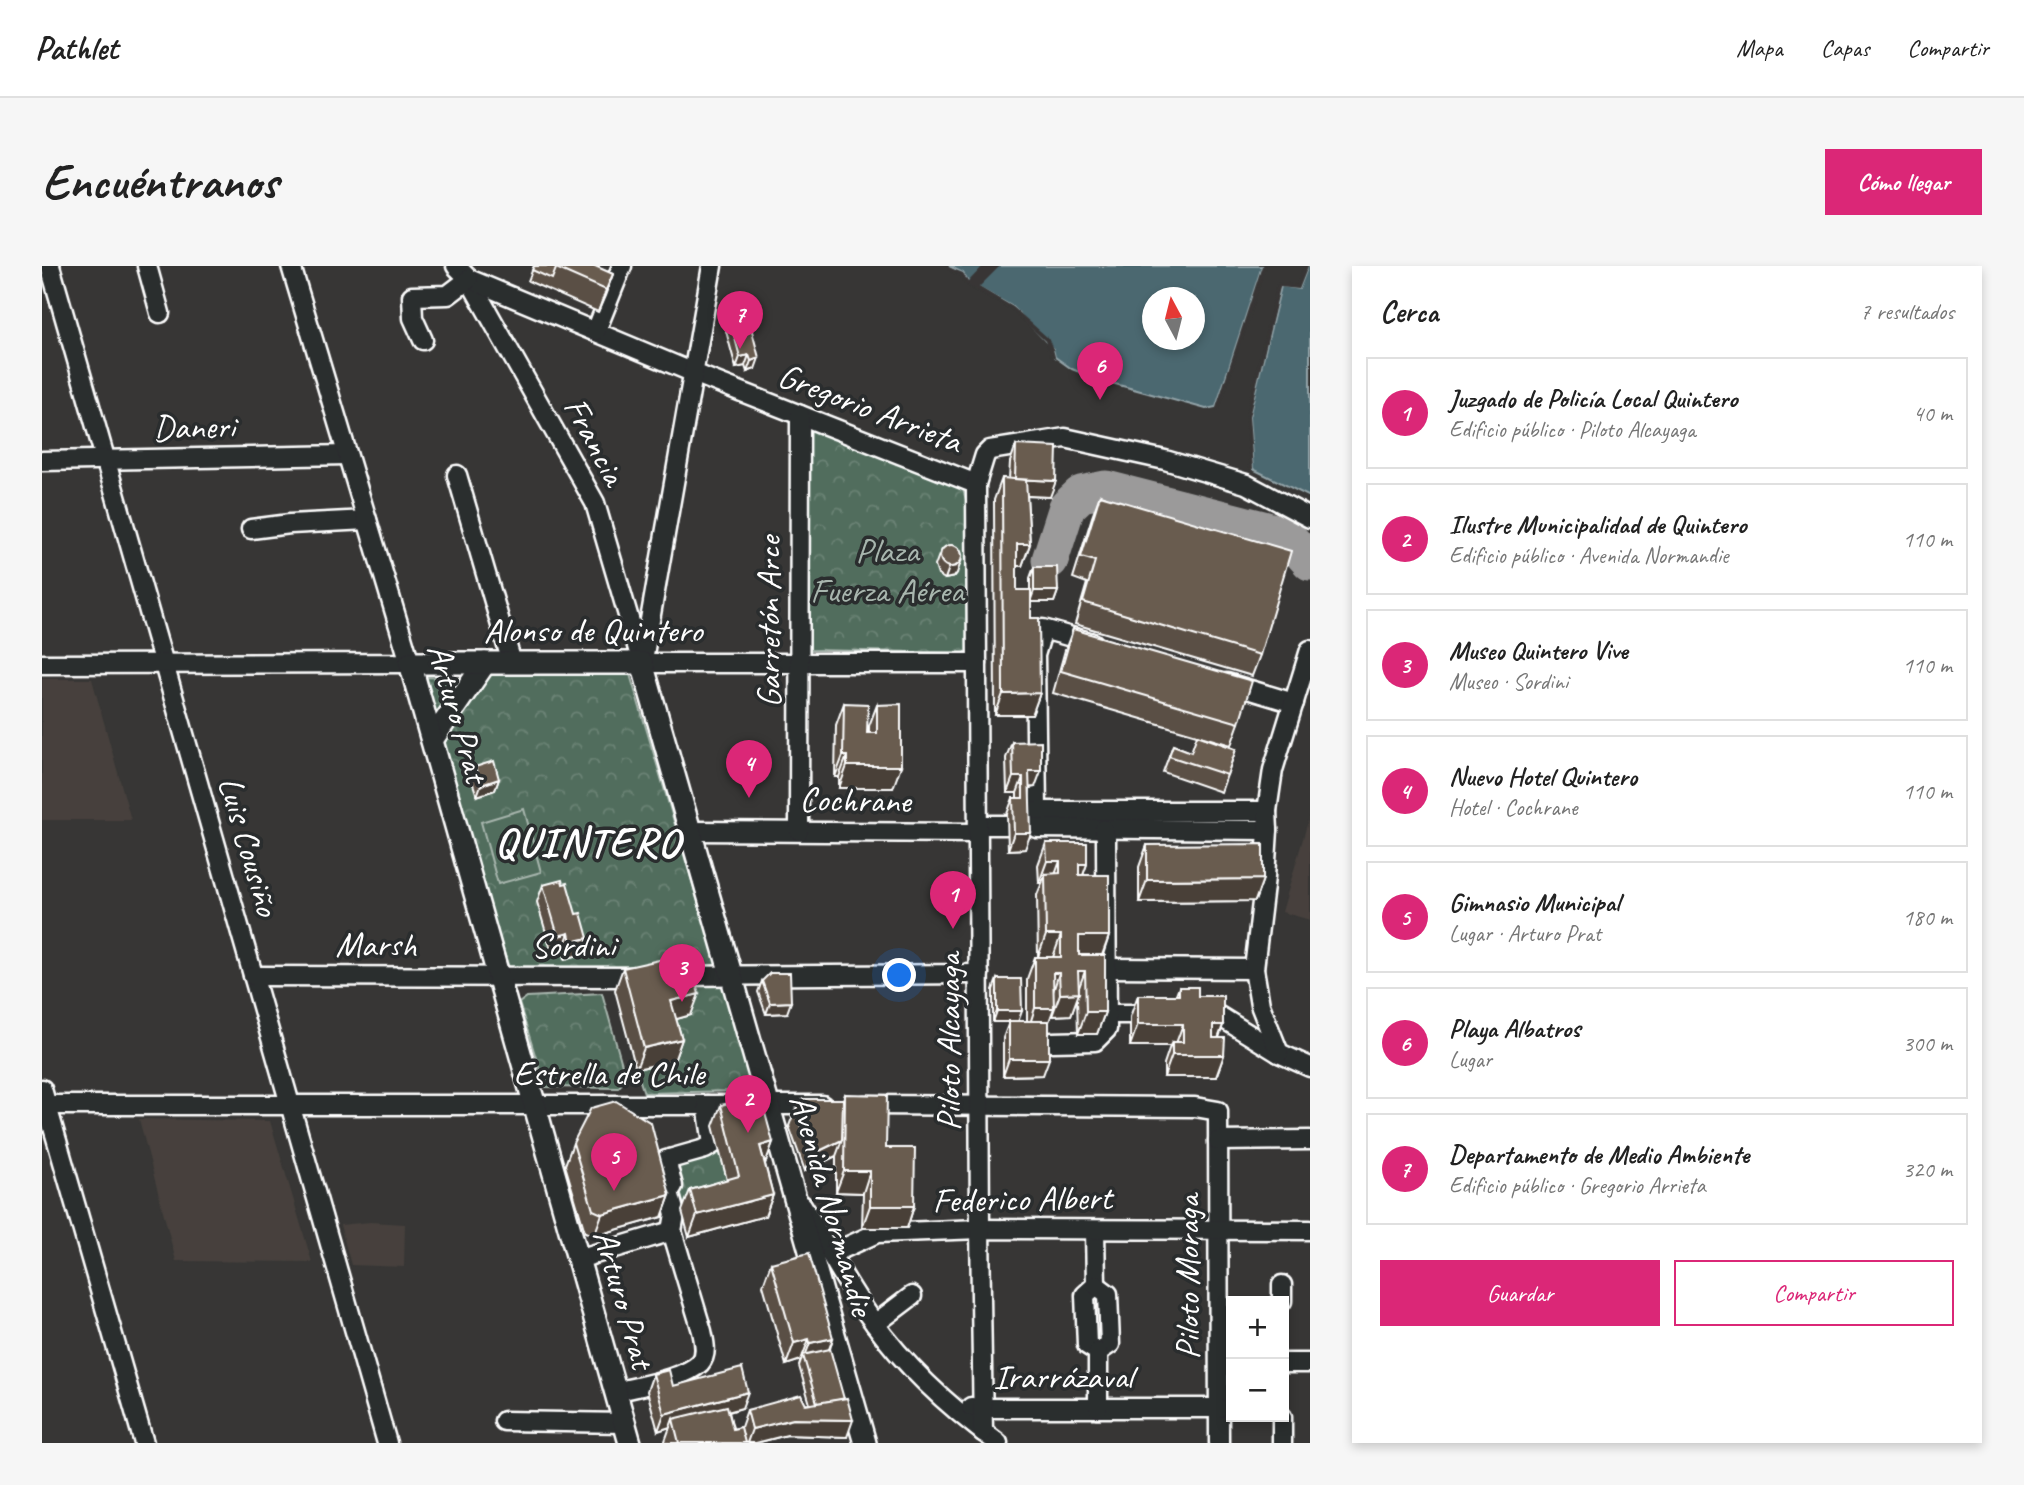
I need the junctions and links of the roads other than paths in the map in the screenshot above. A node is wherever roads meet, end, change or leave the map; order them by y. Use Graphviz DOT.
graph roads {
  1 [pos="50,266"];
  2 [pos="147,266"];
  3 [pos="291,266"];
  4 [pos="622,266"];
  5 [pos="712,266"];
  6 [pos="463,272"];
  7 [pos="160,313"];
  8 [pos="596,331"];
  9 [pos="423,340"];
  10 [pos="692,372"];
  11 [pos="800,415"];
  12 [pos="347,455"];
  13 [pos="106,460"];
  14 [pos="42,461"];
  15 [pos="457,475"];
  16 [pos="976,484"];
  17 [pos="1310,518"];
  18 [pos="367,520"];
  19 [pos="251,529"];
  20 [pos="1109,648"];
  21 [pos="1310,650"];
  22 [pos="799,662"];
  23 [pos="410,663"];
  24 [pos="485,663"];
  25 [pos="512,663"];
  26 [pos="642,663"];
  27 [pos="977,663"];
  28 [pos="42,664"];
  29 [pos="164,664"];
  30 [pos="1215,680"];
  31 [pos="1294,704"];
  32 [pos="432,740"];
  33 [pos="1266,811"];
  34 [pos="1024,821"];
  35 [pos="978,829"];
  36 [pos="1104,829"];
  37 [pos="1268,830"];
  38 [pos="691,831"];
  39 [pos="799,831"];
  40 [pos="1107,968"];
  41 [pos="1254,969"];
  42 [pos="979,974"];
  43 [pos="253,976"];
  44 [pos="498,976"];
  45 [pos="732,976"];
  46 [pos="1107,1014"];
  47 [pos="1163,1014"];
  48 [pos="1190,1014"];
  49 [pos="1052,1042"];
  50 [pos="1279,1053"];
  51 [pos="1310,1067"];
  52 [pos="44,1100"];
  53 [pos="534,1104"];
  54 [pos="290,1105"];
  55 [pos="707,1105"];
  56 [pos="769,1105"];
  57 [pos="980,1105"];
  58 [pos="1218,1111"];
  59 [pos="1310,1140"];
  60 [pos="1218,1141"];
  61 [pos="793,1190"];
  62 [pos="980,1230"];
  63 [pos="1095,1230"];
  64 [pos="1218,1230"];
  65 [pos="1310,1230"];
  66 [pos="673,1231"];
  67 [pos="831,1254"];
  68 [pos="578,1259"];
  69 [pos="912,1296"];
  70 [pos="875,1324"];
  71 [pos="1289,1363"];
  72 [pos="1310,1363"];
  73 [pos="616,1392"];
  74 [pos="948,1403"];
  75 [pos="982,1408"];
  76 [pos="1098,1408"];
  77 [pos="1220,1408"];
  78 [pos="504,1420"];
  79 [pos="1282,1422"];
  80 [pos="627,1433"];
  81 [pos="990,1438"];
  82 [pos="144,1443"];
  83 [pos="387,1443"];
  84 [pos="865,1443"];
  85 [pos="1219,1443"];
  86 [pos="1282,1443"];
  1 -- 13 [label="street, Luis Cousiño"];
  2 -- 7 [label="street"];
  3 -- 12 [label="street, Arturo Prat"];
  4 -- 8 [label="street"];
  5 -- 10 [label="street"];
  6 -- 8 [label="street, Gregorio Arrieta"];
  6 -- 9 [label="street"];
  6 -- 26 [label="street, Francia"];
  8 -- 10 [label="street, Gregorio Arrieta"];
  10 -- 11 [label="street, Gregorio Arrieta"];
  10 -- 26 [label="street"];
  11 -- 16 [label="street, Gregorio Arrieta"];
  11 -- 22 [label="street, Garretón Arce"];
  12 -- 13 [label="street, Daneri"];
  12 -- 18 [label="street, Arturo Prat"];
  13 -- 14 [label="street, Daneri"];
  13 -- 29 [label="street, Luis Cousiño"];
  15 -- 25 [label="street"];
  16 -- 17 [label="street"];
  16 -- 27 [label="street, Piloto Alcayaga"];
  18 -- 19 [label="street"];
  18 -- 23 [label="street, Arturo Prat"];
  20 -- 34 [label="street"];
  21 -- 31 [label="street"];
  22 -- 26 [label="street, Alonso de Quintero"];
  22 -- 27 [label="street, Alonso de Quintero"];
  22 -- 39 [label="street, Garretón Arce"];
  23 -- 24 [label="main road, Alonso de Quintero"];
  23 -- 29 [label="street, Alonso de Quintero"];
  23 -- 32 [label="main road, Arturo Prat"];
  24 -- 25 [label="main road, Alonso de Quintero"];
  24 -- 32 [label="main road"];
  25 -- 26 [label="main road, Alonso de Quintero"];
  26 -- 38 [label="main road, Avenida Normandie"];
  27 -- 35 [label="street, Piloto Alcayaga"];
  28 -- 29 [label="street, Alonso de Quintero"];
  29 -- 43 [label="street, Luis Cousiño"];
  30 -- 31 [label="street"];
  31 -- 33 [label="street"];
  32 -- 44 [label="main road, Arturo Prat"];
  33 -- 34 [label="street"];
  33 -- 37 [label="street"];
  34 -- 35 [label="street, Cochrane"];
  34 -- 36 [label="street"];
  35 -- 39 [label="street, Cochrane"];
  35 -- 42 [label="street, Piloto Alcayaga"];
  36 -- 37 [label="street"];
  36 -- 40 [label="street"];
  37 -- 41 [label="street"];
  38 -- 39 [label="street, Cochrane"];
  38 -- 45 [label="main road, Avenida Normandie"];
  40 -- 41 [label="street"];
  40 -- 46 [label="street"];
  41 -- 50 [label="street"];
  42 -- 45 [label="street, Sordini"];
  42 -- 57 [label="street, Piloto Alcayaga"];
  43 -- 44 [label="street, Marsh"];
  43 -- 54 [label="street, Luis Cousiño"];
  44 -- 45 [label="street, Sordini"];
  44 -- 53 [label="main road, Arturo Prat"];
  45 -- 56 [label="main road, Avenida Normandie"];
  46 -- 47 [label="street"];
  46 -- 49 [label="street"];
  48 -- 50 [label="street"];
  50 -- 51 [label="street"];
  52 -- 54 [label="street, Estrella de Chile"];
  52 -- 82 [label="street"];
  53 -- 54 [label="street, Estrella de Chile"];
  53 -- 55 [label="street, Estrella de Chile"];
  53 -- 68 [label="main road, Arturo Prat"];
  54 -- 83 [label="street, Luis Cousiño"];
  55 -- 56 [label="street, Estrella de Chile"];
  55 -- 66 [label="street"];
  56 -- 57 [label="street, Estrella de Chile"];
  56 -- 61 [label="main road, Avenida Normandie"];
  57 -- 58 [label="street, Estrella de Chile"];
  57 -- 62 [label="street, Piloto Alcayaga"];
  58 -- 60 [label="street, Piloto Moraga"];
  59 -- 60 [label="street"];
  60 -- 64 [label="street, Piloto Moraga"];
  61 -- 67 [label="street"];
  61 -- 84 [label="main road, Avenida Normandie"];
  62 -- 63 [label="street, Federico Albert"];
  62 -- 67 [label="street, Federico Albert"];
  62 -- 75 [label="street, Piloto Alcayaga"];
  63 -- 64 [label="street, Federico Albert"];
  63 -- 76 [label="street"];
  64 -- 65 [label="street, Federico Albert"];
  64 -- 77 [label="street, Piloto Moraga"];
  66 -- 68 [label="street"];
  66 -- 73 [label="street"];
  67 -- 70 [label="street"];
  68 -- 73 [label="main road, Arturo Prat"];
  69 -- 70 [label="street"];
  70 -- 74 [label="street"];
  71 -- 72 [label="street"];
  73 -- 80 [label="main road, Arturo Prat"];
  74 -- 75 [label="street, Irarrázaval"];
  74 -- 81 [label="street"];
  75 -- 76 [label="street, Irarrázaval"];
  75 -- 81 [label="street, Piloto Alcayaga"];
  76 -- 77 [label="street, Irarrázaval"];
  77 -- 85 [label="street, Piloto Moraga"];
  78 -- 80 [label="street, Arturo Prat"];
  79 -- 86 [label="street"];
}
